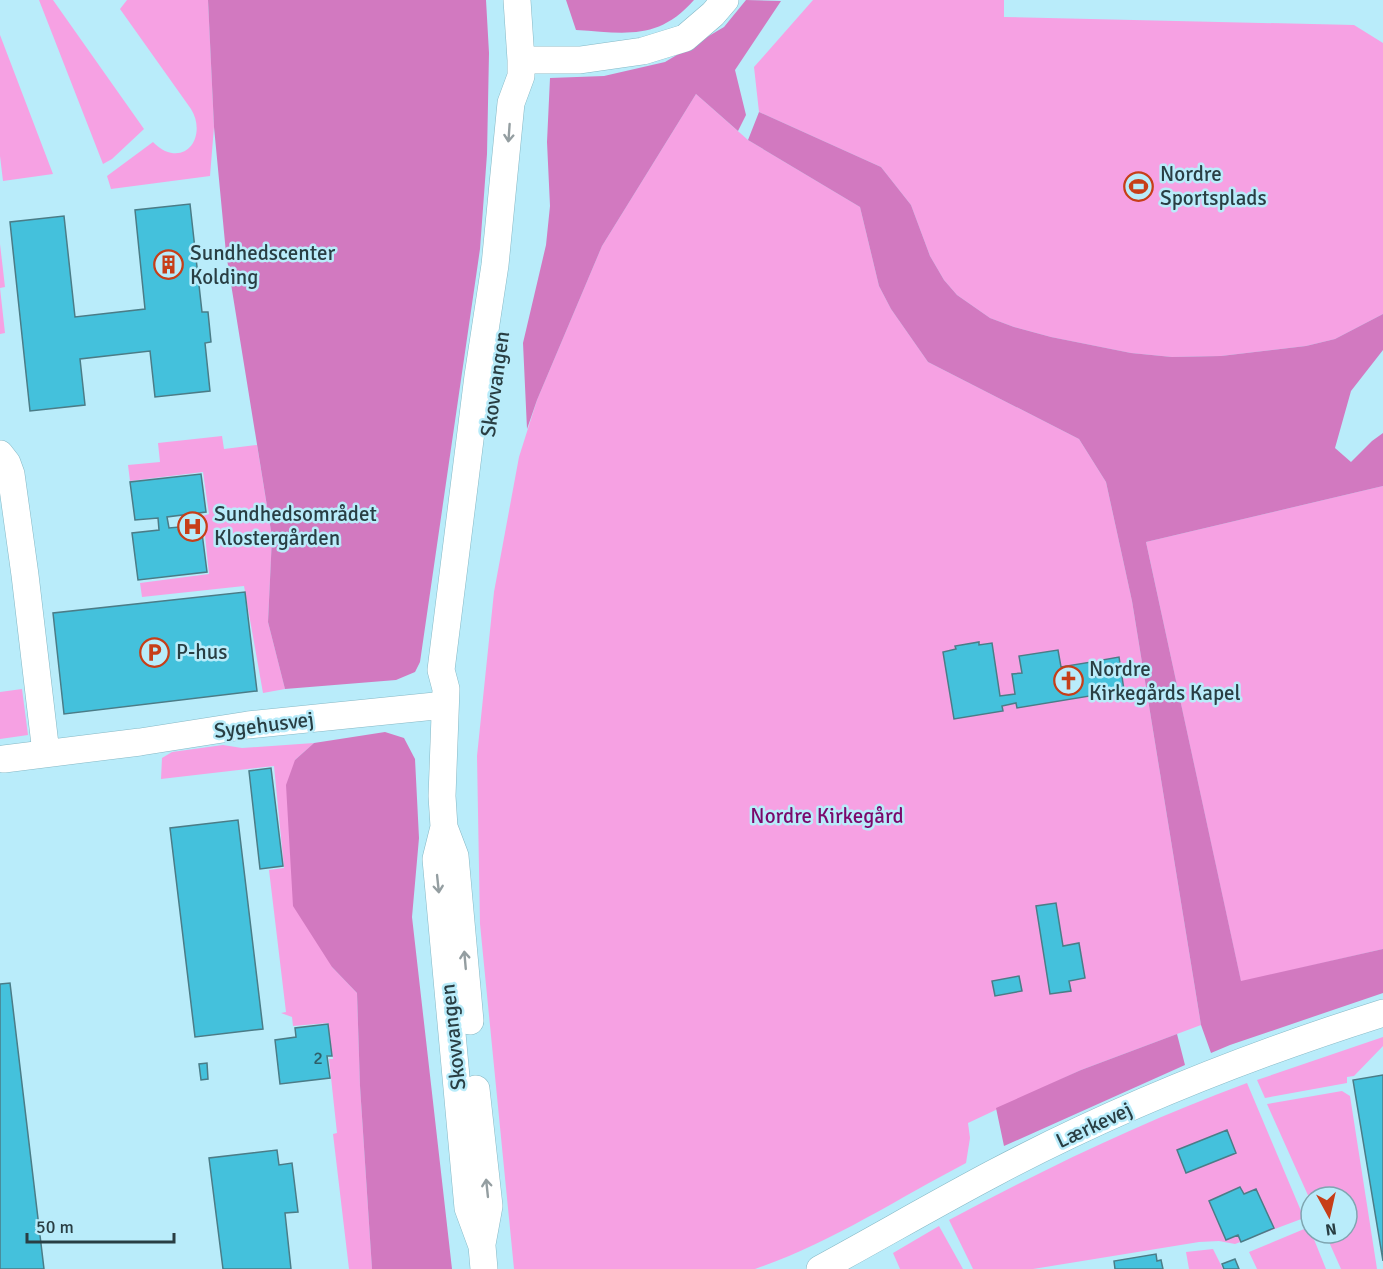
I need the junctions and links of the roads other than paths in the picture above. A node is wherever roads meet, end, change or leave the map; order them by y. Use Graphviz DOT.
graph roads {
  1 [pos="517,0"];
  2 [pos="725,0"];
  3 [pos="521,68"];
  4 [pos="0,454"];
  5 [pos="446,697"];
  6 [pos="46,753"];
  7 [pos="4,759"];
  8 [pos="1383,1014"];
  9 [pos="483,1257"];
  10 [pos="820,1269"];
  1 -- 3 [label="street, Skovvangen"];
  2 -- 3 [label="street"];
  3 -- 5 [label="street, Skovvangen"];
  4 -- 6 [label="street"];
  5 -- 6 [label="street, Sygehusvej"];
  5 -- 9 [label="street, Skovvangen"];
  6 -- 7 [label="street"];
  8 -- 10 [label="street, Lærkevej"];
}
